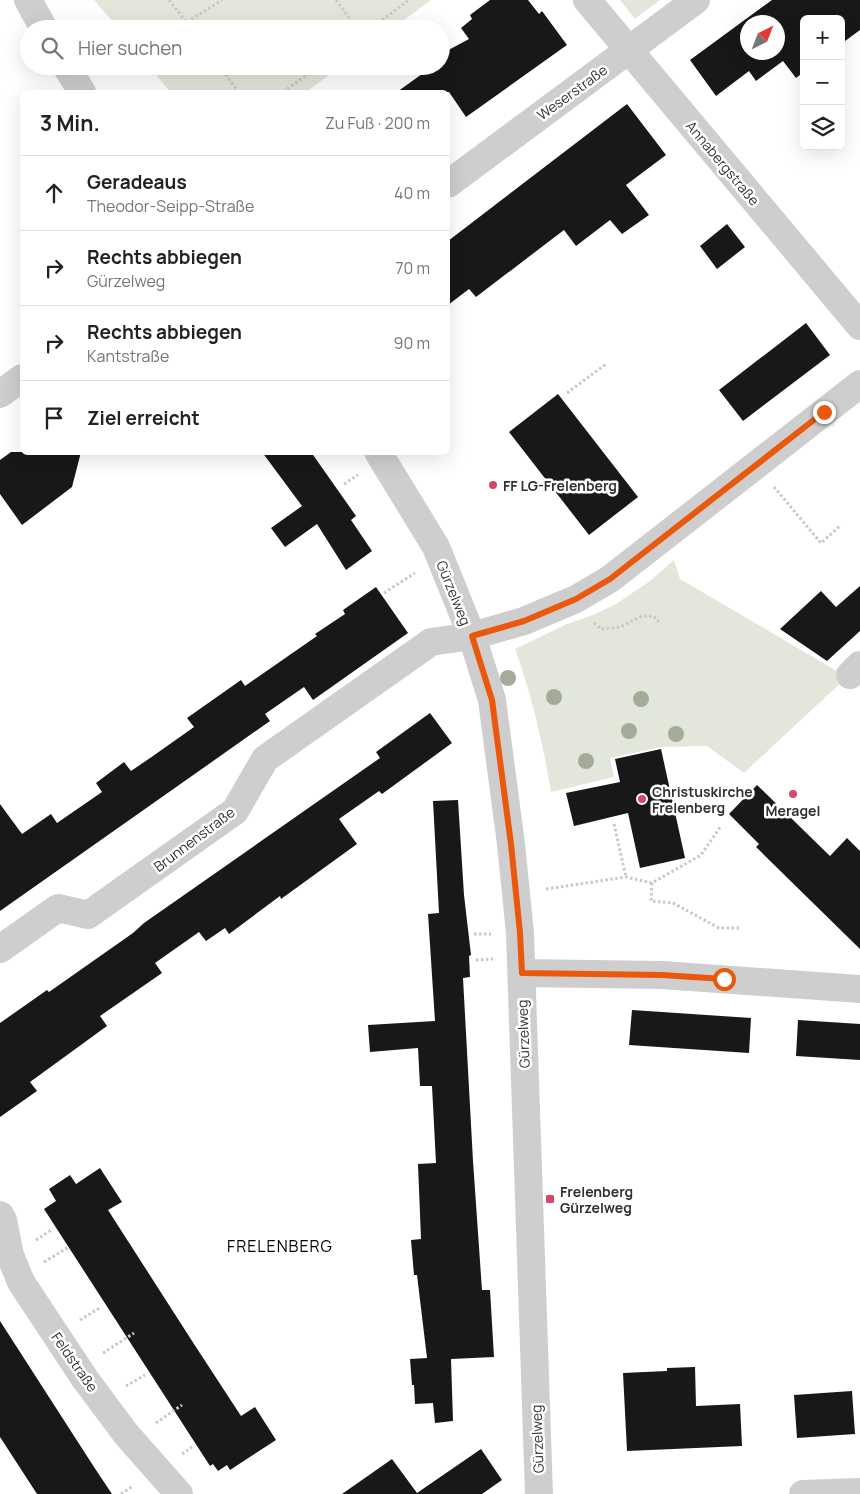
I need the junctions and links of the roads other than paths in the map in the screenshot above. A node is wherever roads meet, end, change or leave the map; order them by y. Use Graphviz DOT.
graph roads {
  1 [pos="28,0"];
  2 [pos="587,0"];
  3 [pos="696,0"];
  4 [pos="39,20"];
  5 [pos="629,50"];
  6 [pos="72,75"];
  7 [pos="81,90"];
  8 [pos="450,183"];
  9 [pos="860,326"];
  10 [pos="20,379"];
  11 [pos="860,384"];
  12 [pos="0,394"];
  13 [pos="380,455"];
  14 [pos="472,636"];
  15 [pos="0,950"];
  16 [pos="522,973"];
  17 [pos="860,989"];
  18 [pos="0,1215"];
  19 [pos="860,1492"];
  20 [pos="179,1494"];
  21 [pos="539,1494"];
  22 [pos="803,1494"];
  1 -- 4 [label="street"];
  2 -- 5 [label="street, Annabergstraße"];
  3 -- 5 [label="street, Weserstraße"];
  5 -- 8 [label="street, Weserstraße"];
  5 -- 9 [label="street, Annabergstraße"];
  6 -- 7 [label="street"];
  10 -- 12 [label="street"];
  11 -- 14 [label="street, Brunnenstraße"];
  13 -- 14 [label="street, Gürzelweg"];
  14 -- 15 [label="street, Brunnenstraße"];
  14 -- 16 [label="street, Gürzelweg"];
  16 -- 17 [label="street"];
  16 -- 21 [label="street, Gürzelweg"];
  18 -- 20 [label="street, Feldstraße"];
  19 -- 22 [label="street"];
}
